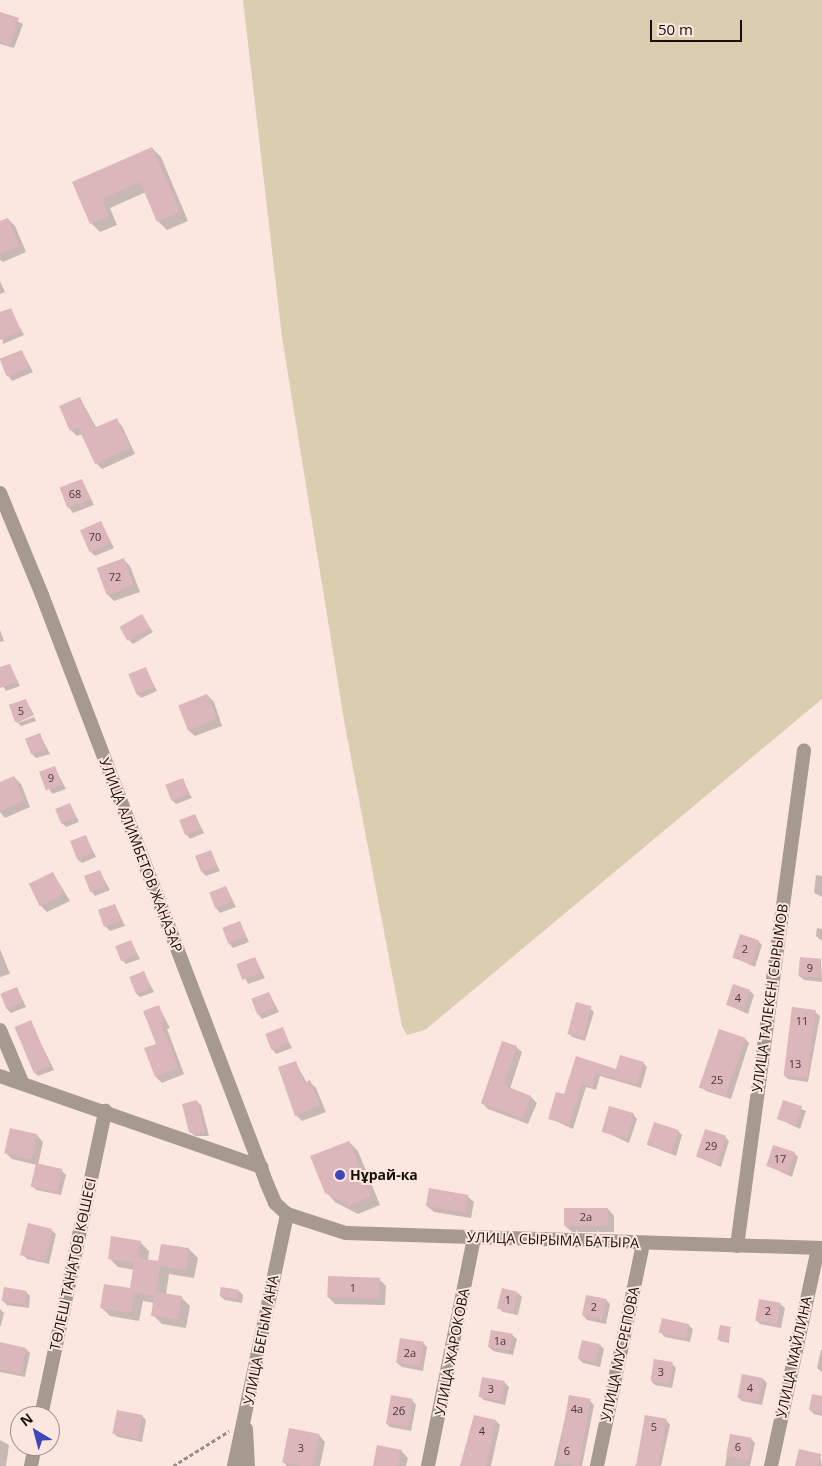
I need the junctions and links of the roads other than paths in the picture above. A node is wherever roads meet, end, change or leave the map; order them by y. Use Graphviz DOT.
graph roads {
  1 [pos="0,493"];
  2 [pos="804,750"];
  3 [pos="0,1030"];
  4 [pos="0,1076"];
  5 [pos="22,1082"];
  6 [pos="105,1111"];
  7 [pos="262,1167"];
  8 [pos="287,1214"];
  9 [pos="474,1238"];
  10 [pos="643,1243"];
  11 [pos="736,1246"];
  12 [pos="820,1248"];
  13 [pos="43,1406"];
  14 [pos="245,1421"];
  15 [pos="234,1466"];
  16 [pos="248,1466"];
  17 [pos="428,1466"];
  18 [pos="597,1466"];
  19 [pos="771,1466"];
  1 -- 7 [label="street, УЛИЦА АЛИМБЕТОВ ЖАНАЗАР"];
  2 -- 11 [label="street, УЛИЦА ТАЛЕКЕН СЫРЫМОВ"];
  3 -- 5 [label="street"];
  4 -- 5 [label="street"];
  5 -- 6 [label="street"];
  6 -- 7 [label="street"];
  6 -- 13 [label="street, ТӨЛЕШ ТАНАТОВ КӨШЕСІ"];
  7 -- 8 [label="street, УЛИЦА АЛИМБЕТОВ ЖАНАЗАР"];
  8 -- 9 [label="street, УЛИЦА СЫРЫМА БАТЫРА"];
  8 -- 14 [label="street, УЛИЦА БЕГЫМ АНА"];
  9 -- 10 [label="street, УЛИЦА СЫРЫМА БАТЫРА"];
  9 -- 17 [label="street, УЛИЦА ЖАРОКОВА"];
  10 -- 11 [label="street, УЛИЦА СЫРЫМА БАТЫРА"];
  10 -- 18 [label="street, УЛИЦА МУСРЕПОВА"];
  11 -- 12 [label="street, УЛИЦА СЫРЫМА БАТЫРА"];
  12 -- 19 [label="street, УЛИЦА МАЙЛИНА"];
  14 -- 15 [label="street, УЛИЦА БЕГЫМ АНА"];
  14 -- 16 [label="street"];
}
